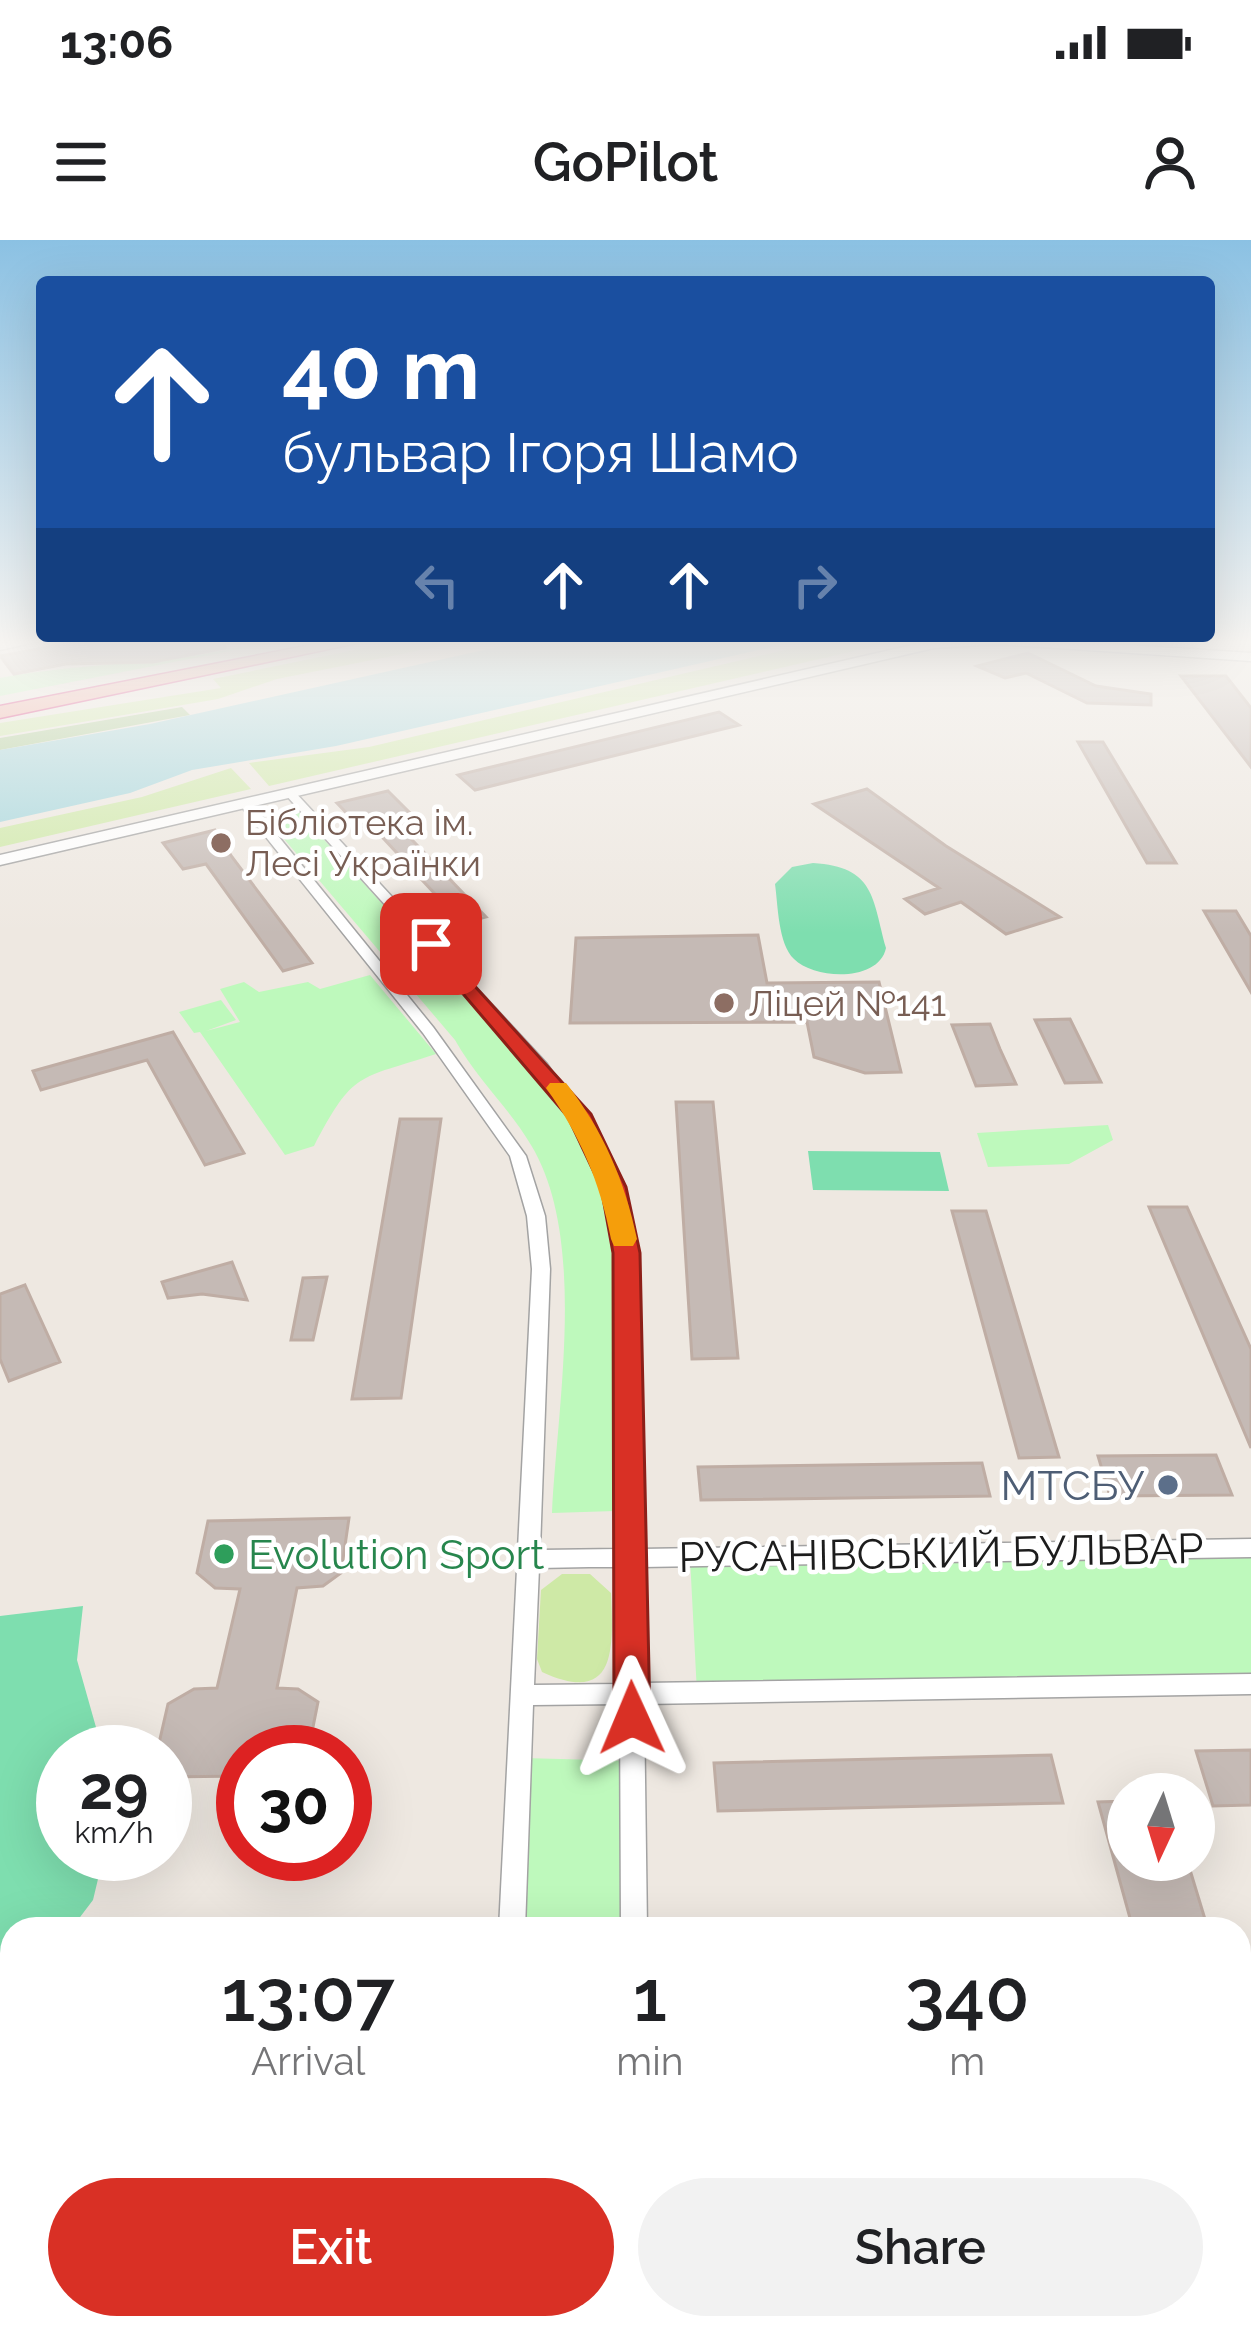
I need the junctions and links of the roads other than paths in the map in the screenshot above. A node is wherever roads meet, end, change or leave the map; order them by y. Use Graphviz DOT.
graph roads {
  1 [pos="529,737"];
  2 [pos="289,792"];
  3 [pos="245,803"];
  4 [pos="0,860"];
  5 [pos="1251,1548"];
  6 [pos="529,1558"];
  7 [pos="630,1558"];
  8 [pos="1251,1684"];
  9 [pos="632,1694"];
  10 [pos="522,1695"];
  11 [pos="513,1917"];
  12 [pos="634,1917"];
  1 -- 2 [label="street"];
  2 -- 3 [label="street"];
  2 -- 7 [label="street"];
  3 -- 4 [label="street"];
  3 -- 6 [label="street"];
  5 -- 7 [label="street, РУСАНІВСЬКИЙ БУЛЬВАР"];
  6 -- 7 [label="street, РУСАНІВСЬКИЙ БУЛЬВАР"];
  6 -- 10 [label="street"];
  7 -- 9 [label="street"];
  8 -- 9 [label="street"];
  9 -- 10 [label="street"];
  9 -- 12 [label="street"];
  10 -- 11 [label="street"];
}
